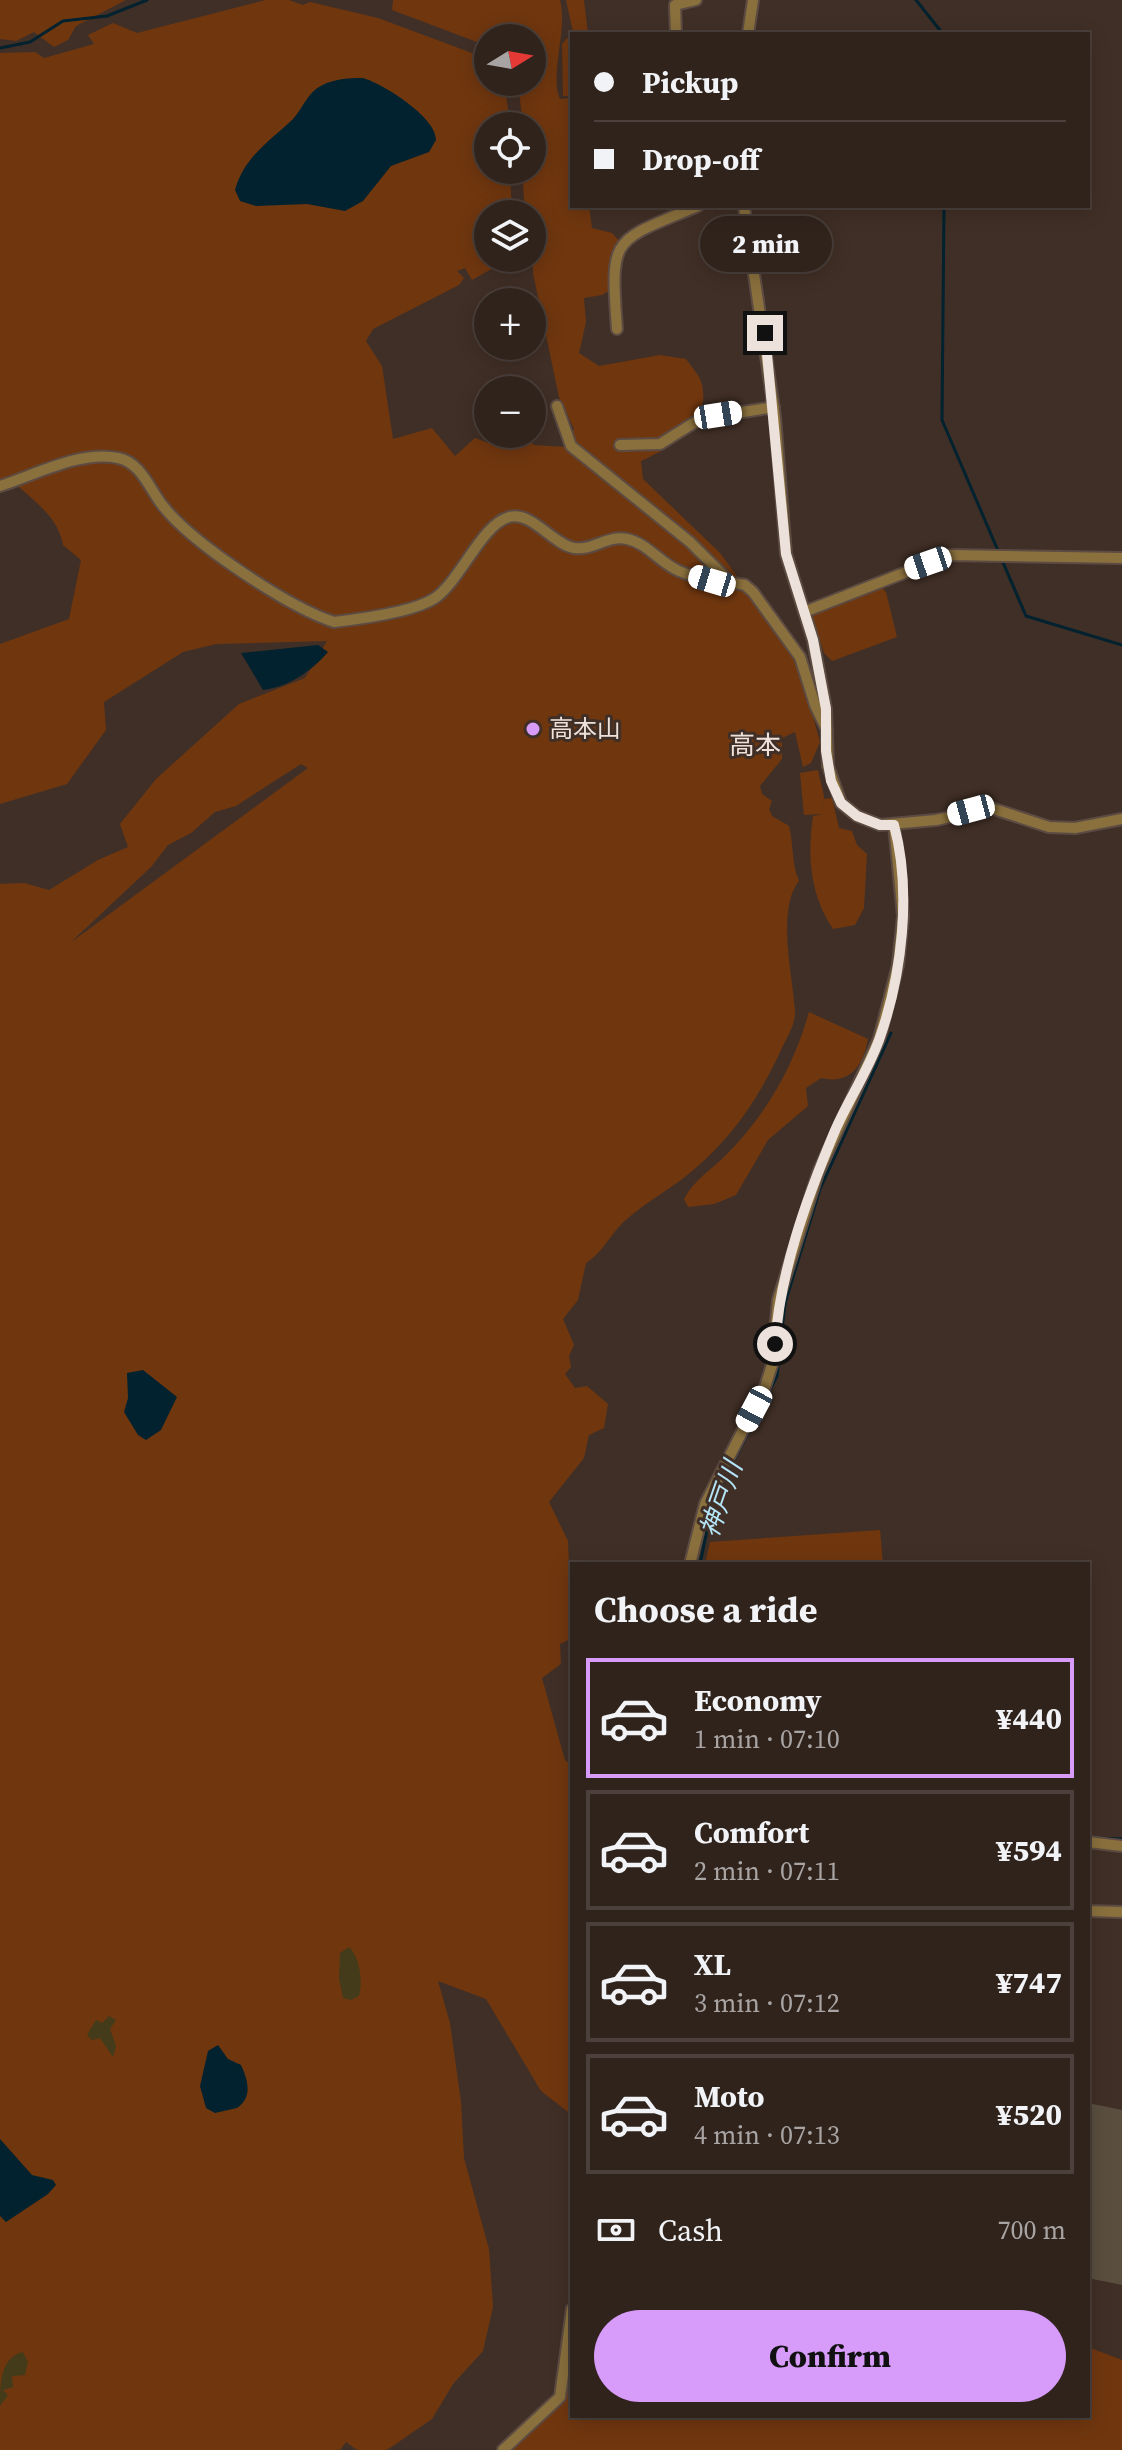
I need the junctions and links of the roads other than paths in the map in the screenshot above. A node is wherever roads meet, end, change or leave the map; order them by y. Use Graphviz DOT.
graph roads {
  1 [pos="696,0"];
  2 [pos="753,0"];
  3 [pos="676,32"];
  4 [pos="748,32"];
  5 [pos="694,208"];
  6 [pos="744,208"];
  7 [pos="617,329"];
  8 [pos="557,406"];
  9 [pos="774,407"];
  10 [pos="620,445"];
  11 [pos="0,486"];
  12 [pos="1122,558"];
  13 [pos="731,583"];
  14 [pos="804,612"];
  15 [pos="827,730"];
  16 [pos="1122,819"];
  17 [pos="894,825"];
  18 [pos="690,1562"];
  19 [pos="1090,1842"];
  20 [pos="1122,1846"];
  21 [pos="1090,1911"];
  22 [pos="1122,1912"];
  23 [pos="570,2324"];
  24 [pos="503,2450"];
  1 -- 3 [label="street"];
  2 -- 4 [label="street"];
  5 -- 7 [label="street"];
  6 -- 9 [label="street"];
  8 -- 13 [label="street"];
  9 -- 10 [label="street"];
  9 -- 14 [label="street"];
  11 -- 13 [label="street"];
  12 -- 14 [label="street"];
  13 -- 15 [label="street"];
  14 -- 15 [label="street"];
  15 -- 17 [label="street"];
  16 -- 17 [label="street"];
  17 -- 18 [label="street"];
  19 -- 20 [label="street"];
  21 -- 22 [label="street"];
  23 -- 24 [label="street"];
}
